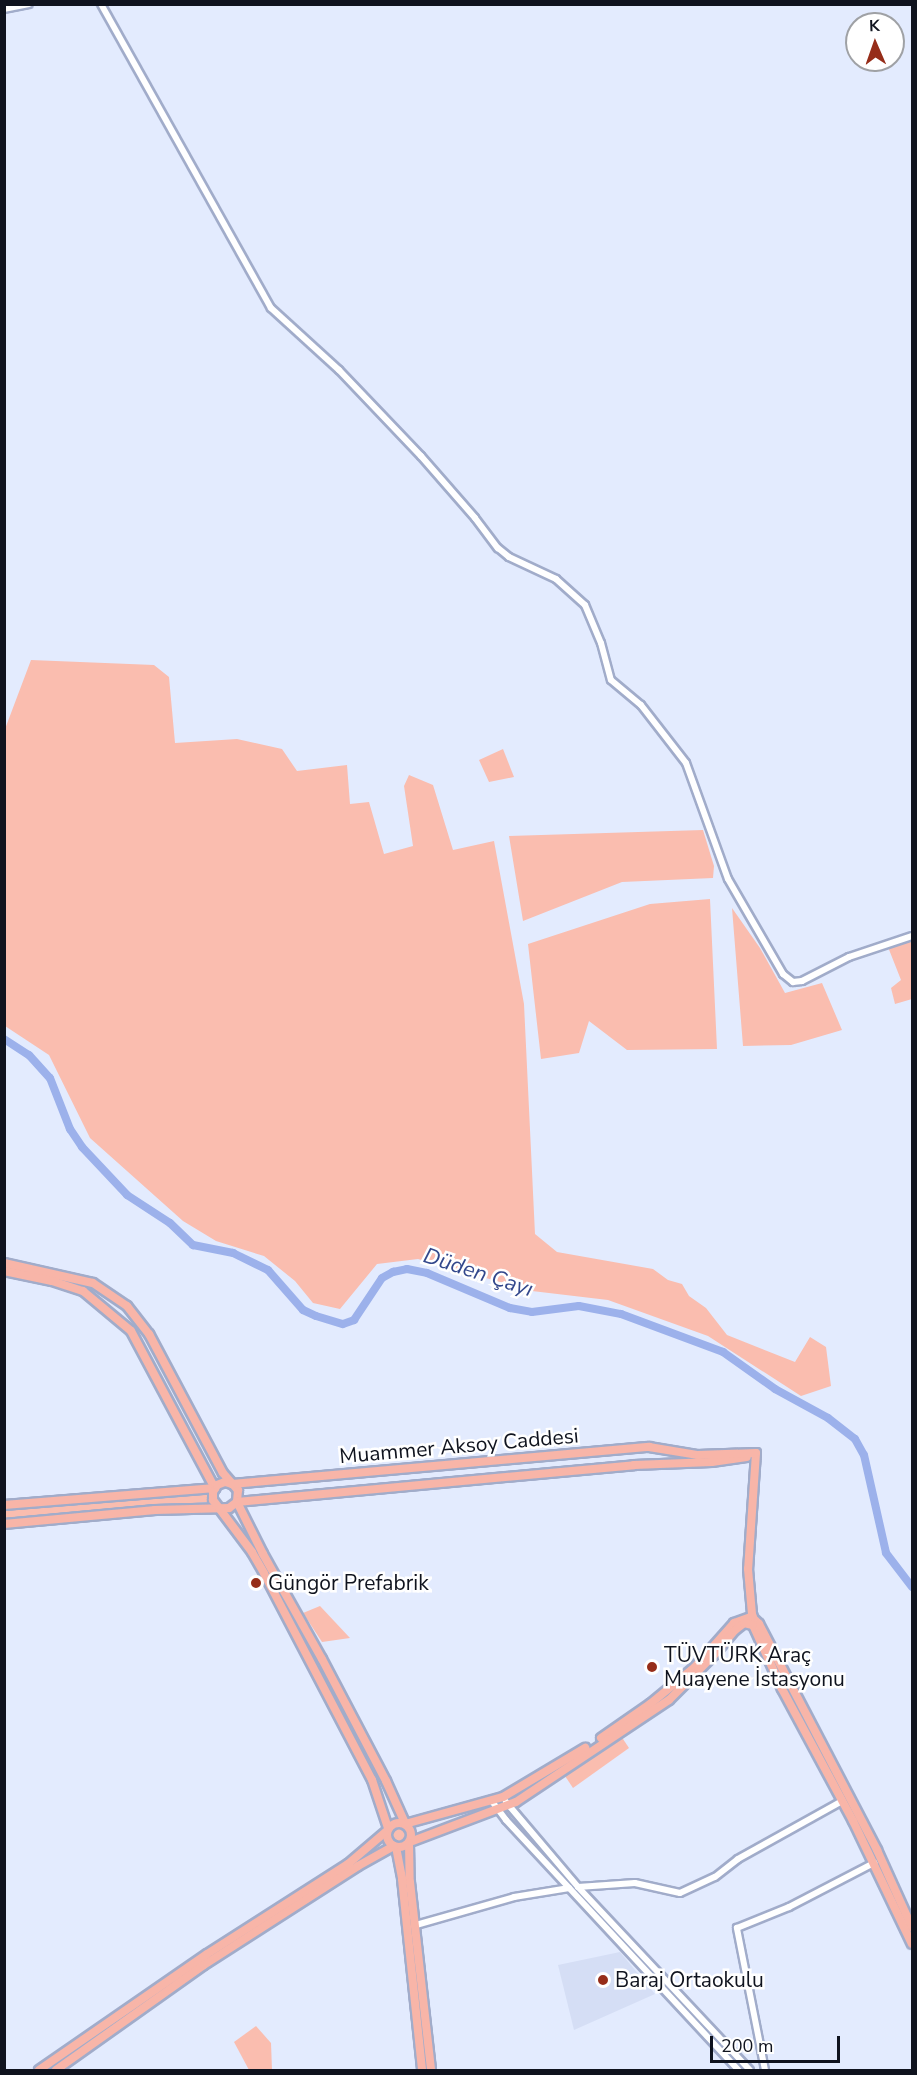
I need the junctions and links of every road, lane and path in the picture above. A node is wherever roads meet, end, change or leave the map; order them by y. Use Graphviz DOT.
graph roads {
  1 [pos="29,4"];
  2 [pos="101,4"];
  3 [pos="4,9"];
  4 [pos="912,936"];
  5 [pos="4,1263"];
  6 [pos="4,1271"];
  7 [pos="756,1453"];
  8 [pos="232,1484"];
  9 [pos="215,1488"];
  10 [pos="237,1502"];
  11 [pos="4,1505"];
  12 [pos="222,1508"];
  13 [pos="4,1524"];
  14 [pos="749,1620"];
  15 [pos="829,1768"];
  16 [pos="503,1797"];
  17 [pos="491,1800"];
  18 [pos="842,1801"];
  19 [pos="508,1806"];
  20 [pos="497,1810"];
  21 [pos="405,1824"];
  22 [pos="388,1829"];
  23 [pos="409,1842"];
  24 [pos="395,1846"];
  25 [pos="874,1863"];
  26 [pos="578,1887"];
  27 [pos="569,1888"];
  28 [pos="416,1925"];
  29 [pos="912,1927"];
  30 [pos="912,1944"];
  31 [pos="39,2070"];
  32 [pos="56,2070"];
  33 [pos="422,2070"];
  34 [pos="431,2070"];
  35 [pos="738,2070"];
  36 [pos="750,2070"];
  37 [pos="765,2070"];
  1 -- 3 [label="street"];
  2 -- 4 [label="street"];
  5 -- 8 [label="main road"];
  6 -- 9 [label="main road"];
  7 -- 8 [label="main road, Muammer Aksoy Caddesi"];
  7 -- 10 [label="main road, Muammer Aksoy Caddesi"];
  7 -- 14 [label="main road"];
  8 -- 9 [label="main road"];
  8 -- 10 [label="main road"];
  9 -- 11 [label="main road"];
  9 -- 12 [label="main road"];
  10 -- 12 [label="main road"];
  10 -- 21 [label="main road"];
  12 -- 13 [label="main road"];
  12 -- 22 [label="main road"];
  14 -- 15 [label="main road"];
  14 -- 16 [label="main road"];
  14 -- 19 [label="main road"];
  15 -- 18 [label="main road"];
  15 -- 29 [label="main road"];
  16 -- 17 [label="main road"];
  16 -- 19 [label="street"];
  17 -- 20 [label="street"];
  17 -- 21 [label="main road"];
  18 -- 25 [label="main road"];
  18 -- 26 [label="street"];
  19 -- 20 [label="main road"];
  19 -- 26 [label="street"];
  20 -- 23 [label="main road"];
  20 -- 27 [label="street"];
  21 -- 22 [label="main road"];
  21 -- 23 [label="main road"];
  22 -- 24 [label="main road"];
  22 -- 31 [label="main road"];
  23 -- 24 [label="main road"];
  23 -- 28 [label="main road"];
  24 -- 32 [label="main road"];
  24 -- 33 [label="main road"];
  25 -- 30 [label="main road"];
  25 -- 37 [label="street"];
  26 -- 36 [label="street"];
  27 -- 28 [label="street"];
  27 -- 35 [label="street"];
  28 -- 34 [label="main road"];
}
